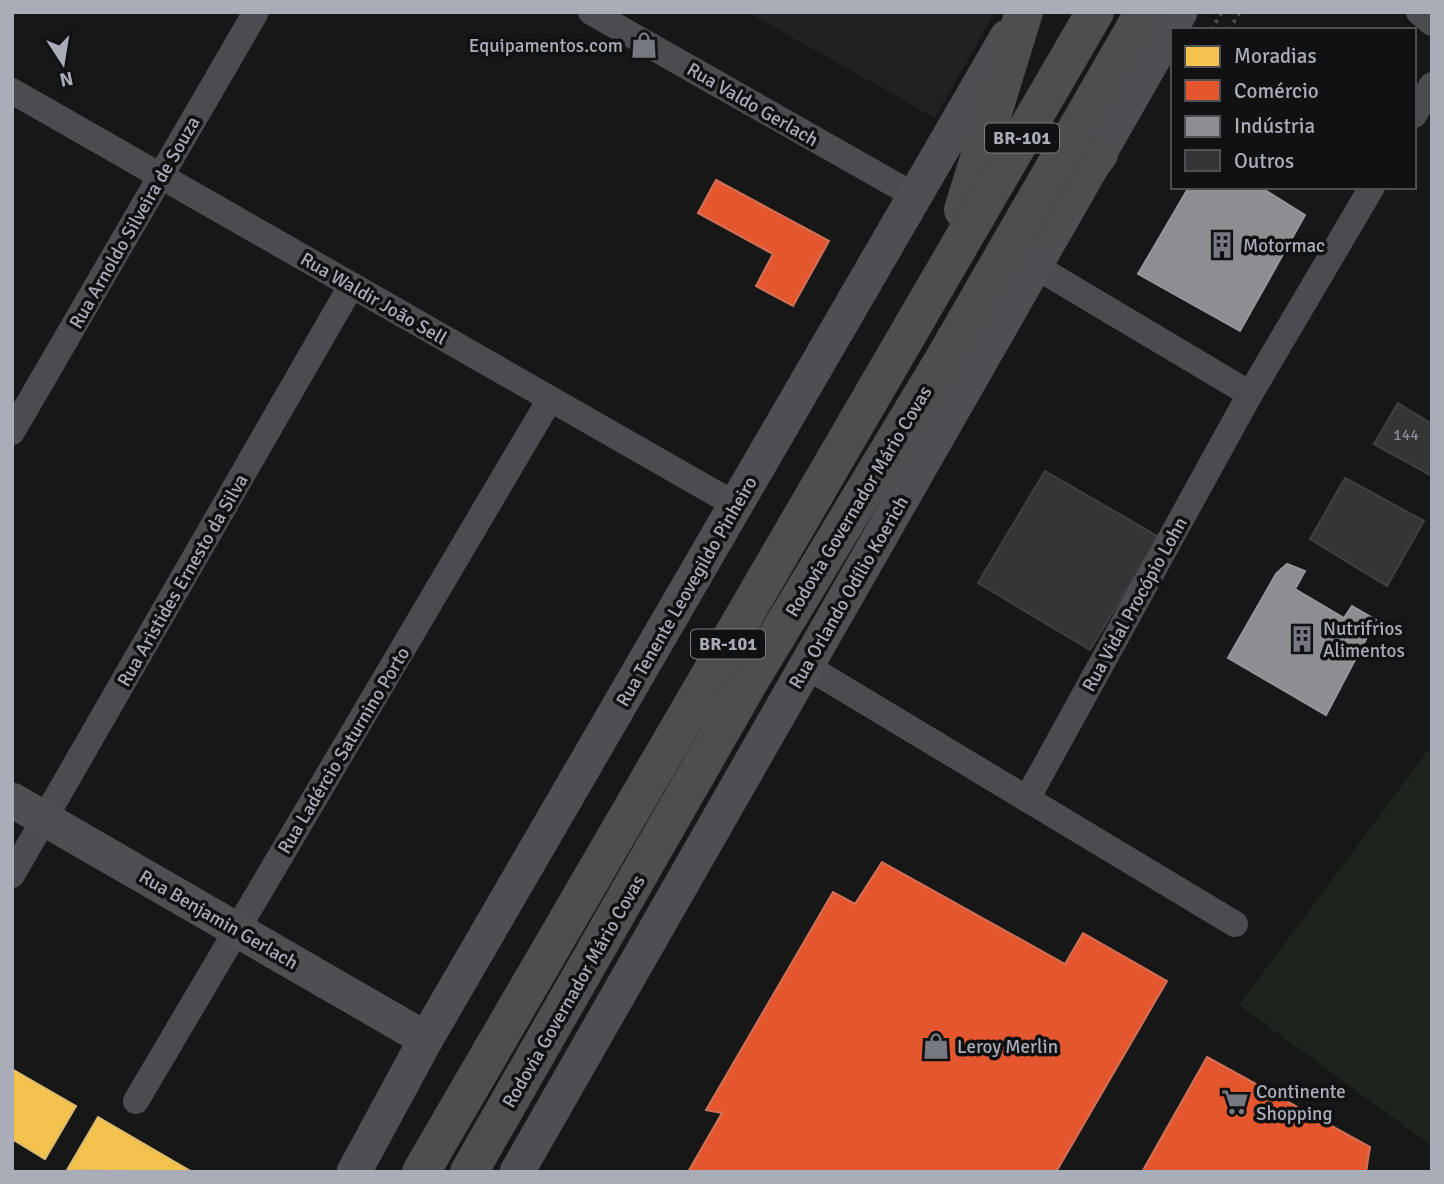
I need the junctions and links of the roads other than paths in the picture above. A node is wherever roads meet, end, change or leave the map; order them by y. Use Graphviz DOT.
graph roads {
  1 [pos="256,12"];
  2 [pos="591,12"];
  3 [pos="1023,12"];
  4 [pos="1095,12"];
  5 [pos="1144,12"];
  6 [pos="1180,12"];
  7 [pos="1419,12"];
  8 [pos="1432,23"];
  9 [pos="1432,85"];
  10 [pos="12,91"];
  11 [pos="1416,113"];
  12 [pos="1099,154"];
  13 [pos="161,176"];
  14 [pos="1371,189"];
  15 [pos="915,196"];
  16 [pos="949,263"];
  17 [pos="1035,266"];
  18 [pos="351,286"];
  19 [pos="942,362"];
  20 [pos="1250,394"];
  21 [pos="550,399"];
  22 [pos="12,432"];
  23 [pos="736,505"];
  24 [pos="806,666"];
  25 [pos="1027,799"];
  26 [pos="12,800"];
  27 [pos="45,818"];
  28 [pos="12,875"];
  29 [pos="1235,924"];
  30 [pos="237,930"];
  31 [pos="426,1038"];
  32 [pos="136,1101"];
  33 [pos="354,1172"];
  34 [pos="421,1172"];
  35 [pos="468,1172"];
  36 [pos="517,1172"];
  1 -- 13 [label="street, Rua Arnoldo Silveira de Souza"];
  2 -- 15 [label="street, Rua Valdo Gerlach"];
  3 -- 15 [label="main road, Rua Tenente Leovegildo Pinheiro"];
  3 -- 16 [label="highway"];
  4 -- 16 [label="highway, Rodovia Governador Mário Covas / BR-101"];
  5 -- 19 [label="highway, Rodovia Governador Mário Covas / BR-101"];
  6 -- 12 [label="main road, Rua Orlando Odílio Koerich"];
  7 -- 8 [label="street"];
  9 -- 11 [label="street"];
  10 -- 13 [label="street, Rua Waldir João Sell"];
  12 -- 17 [label="main road, Rua Orlando Odílio Koerich"];
  12 -- 19 [label="highway"];
  13 -- 18 [label="street, Rua Waldir João Sell"];
  13 -- 22 [label="street, Rua Arnoldo Silveira de Souza"];
  14 -- 20 [label="street, Rua Vidal Procópio Lohn"];
  15 -- 23 [label="main road, Rua Tenente Leovegildo Pinheiro"];
  16 -- 34 [label="highway, Rodovia Governador Mário Covas / BR-101"];
  17 -- 20 [label="street"];
  17 -- 24 [label="main road, Rua Orlando Odílio Koerich"];
  18 -- 21 [label="street, Rua Waldir João Sell"];
  18 -- 27 [label="street, Rua Aristides Ernesto da Silva"];
  19 -- 35 [label="highway, Rodovia Governador Mário Covas / BR-101"];
  20 -- 25 [label="street, Rua Vidal Procópio Lohn"];
  21 -- 23 [label="street, Rua Waldir João Sell"];
  21 -- 30 [label="street, Rua Ladércio Saturnino Porto"];
  23 -- 31 [label="main road, Rua Tenente Leovegildo Pinheiro"];
  24 -- 25 [label="street"];
  24 -- 36 [label="main road, Rua Orlando Odílio Koerich"];
  25 -- 29 [label="street"];
  26 -- 27 [label="main road, Rua Benjamin Gerlach"];
  27 -- 28 [label="street, Rua Aristides Ernesto da Silva"];
  27 -- 30 [label="main road, Rua Benjamin Gerlach"];
  30 -- 31 [label="main road, Rua Benjamin Gerlach"];
  30 -- 32 [label="street, Rua Ladércio Saturnino Porto"];
  31 -- 33 [label="main road, Rua Tenente Leovegildo Pinheiro"];
}
